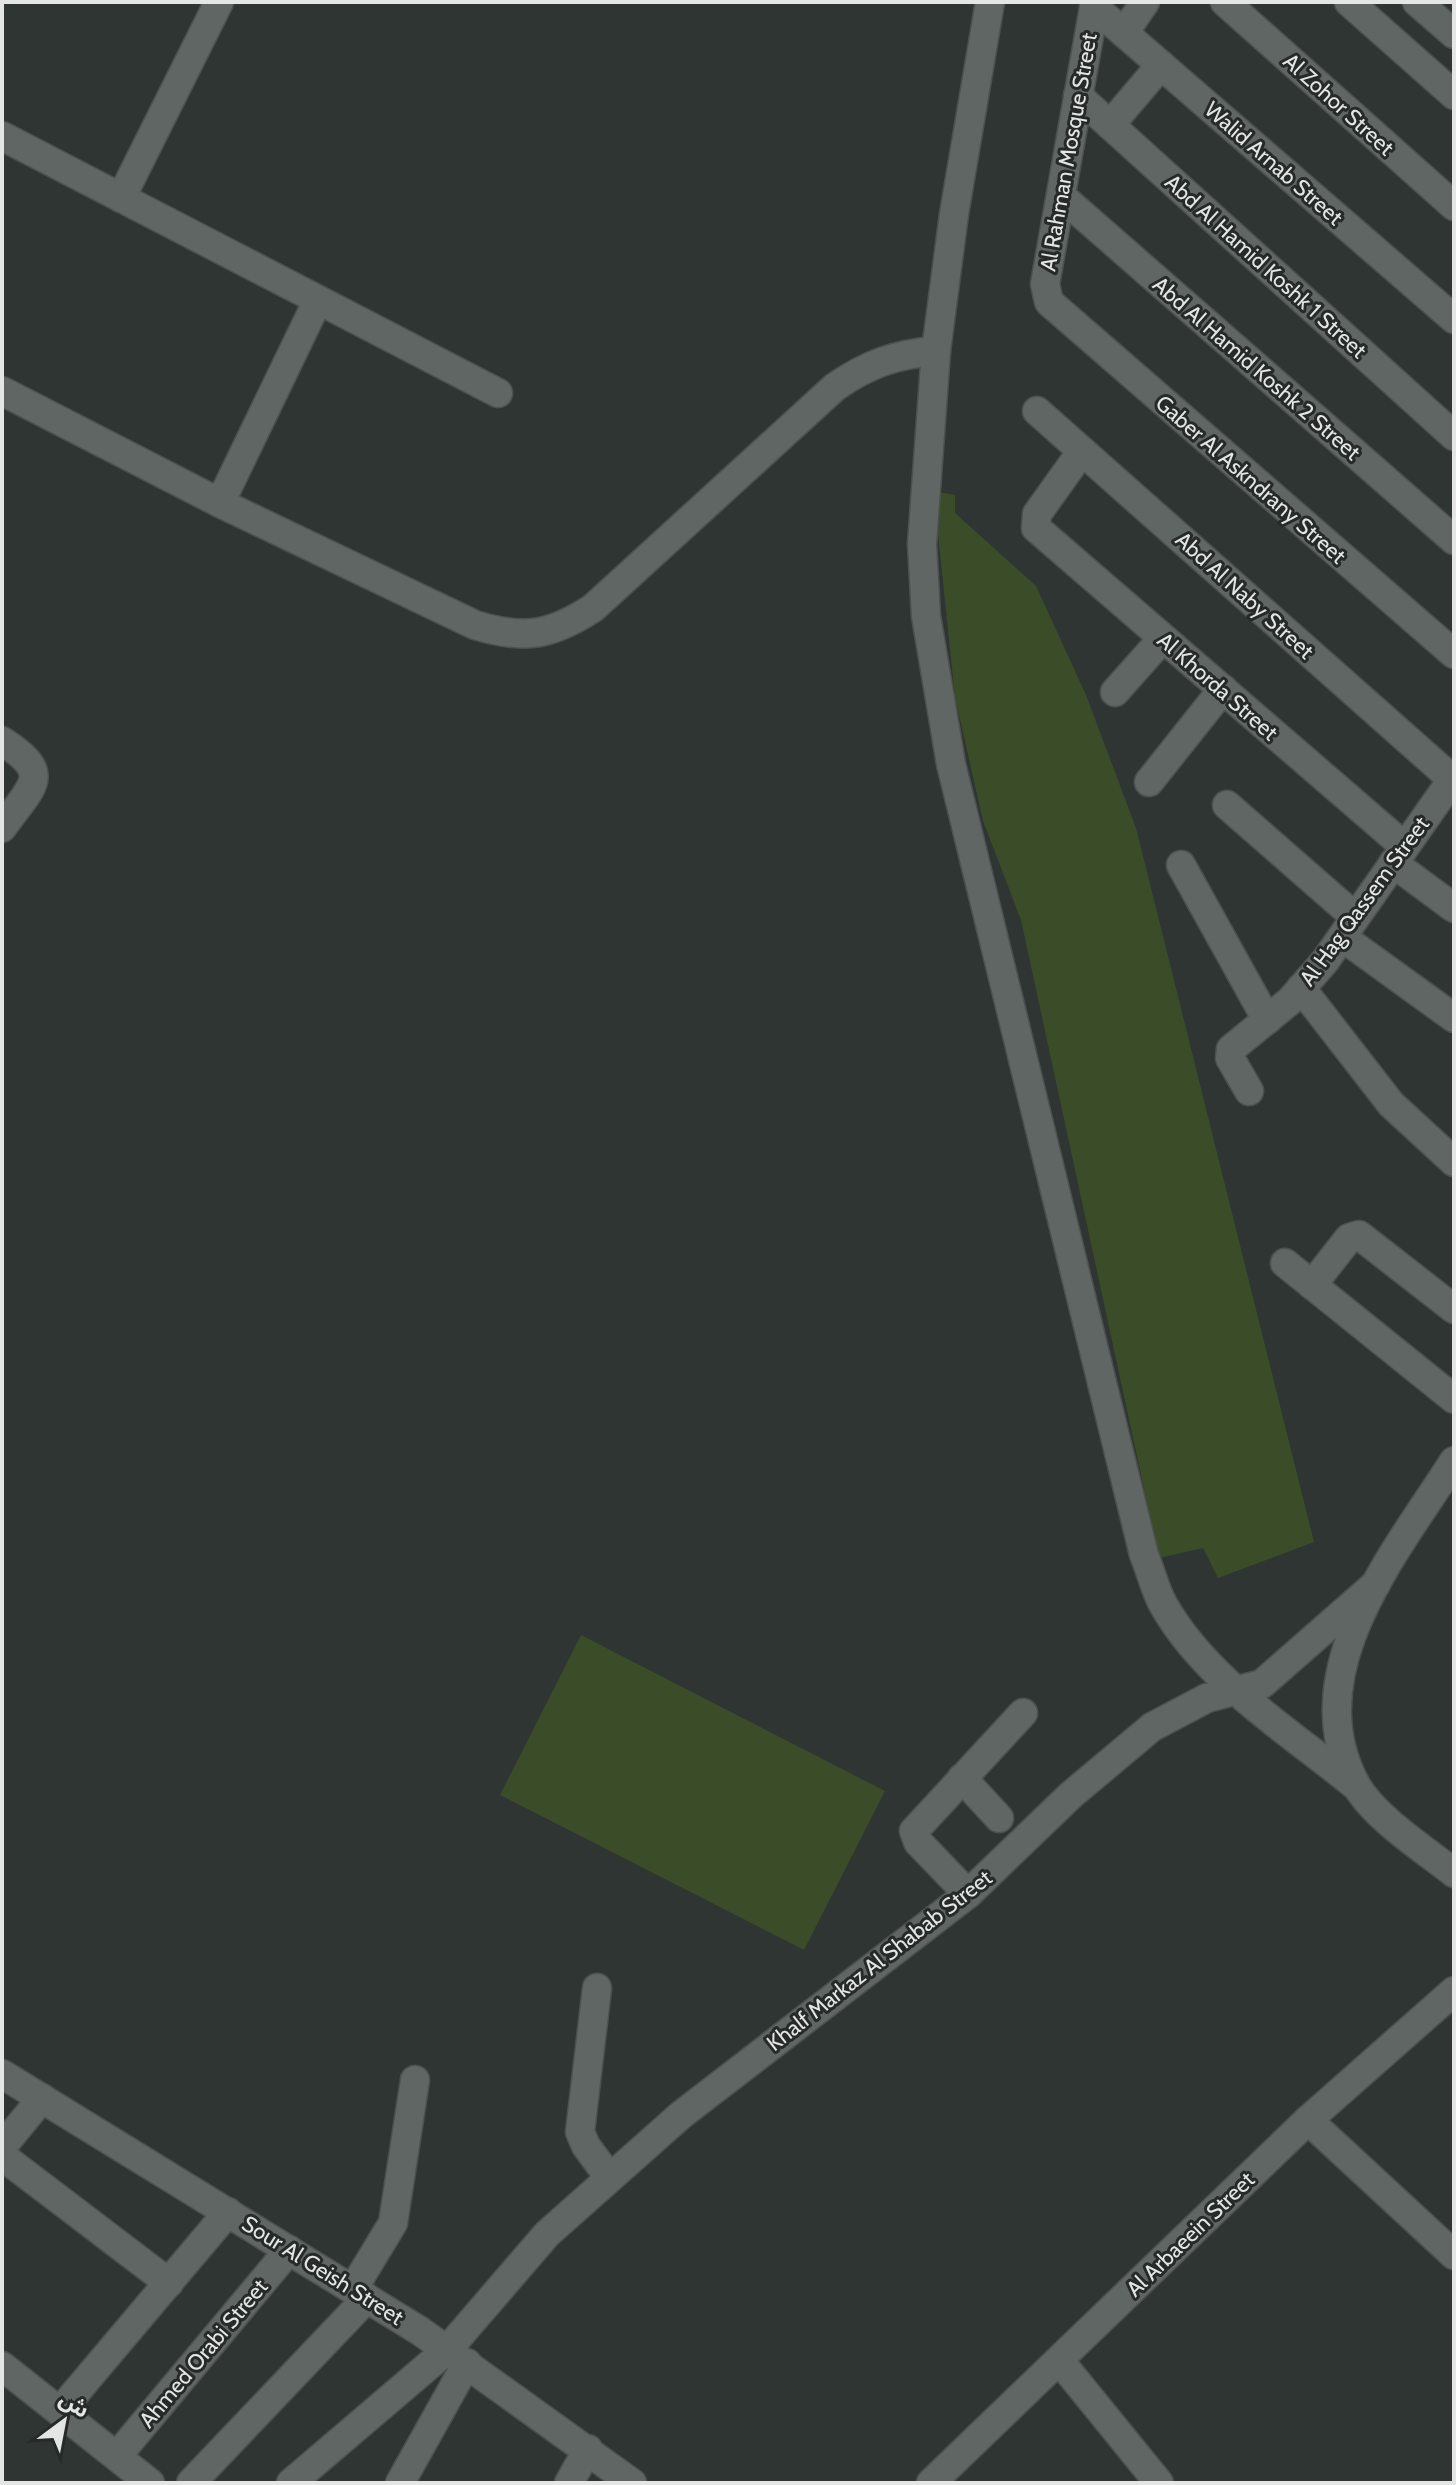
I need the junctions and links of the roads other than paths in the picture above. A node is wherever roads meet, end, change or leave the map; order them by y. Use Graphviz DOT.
graph roads {
  1 [pos="219,2"];
  2 [pos="990,2"];
  3 [pos="1145,2"];
  4 [pos="1225,2"];
  5 [pos="1349,2"];
  6 [pos="1417,2"];
  7 [pos="1094,4"];
  8 [pos="1124,33"];
  9 [pos="1454,34"];
  10 [pos="1161,65"];
  11 [pos="1454,95"];
  12 [pos="1078,96"];
  13 [pos="1110,125"];
  14 [pos="2,136"];
  15 [pos="1449,190"];
  16 [pos="1061,196"];
  17 [pos="121,198"];
  18 [pos="318,300"];
  19 [pos="1049,302"];
  20 [pos="1454,319"];
  21 [pos="936,351"];
  22 [pos="2,391"];
  23 [pos="498,393"];
  24 [pos="1037,411"];
  25 [pos="1454,436"];
  26 [pos="1082,451"];
  27 [pos="220,503"];
  28 [pos="1454,540"];
  29 [pos="1163,638"];
  30 [pos="1454,654"];
  31 [pos="1223,689"];
  32 [pos="1115,692"];
  33 [pos="2,741"];
  34 [pos="1453,778"];
  35 [pos="1149,782"];
  36 [pos="1227,805"];
  37 [pos="2,828"];
  38 [pos="1399,855"];
  39 [pos="1181,865"];
  40 [pos="1454,908"];
  41 [pos="1348,927"];
  42 [pos="1301,988"];
  43 [pos="1454,1018"];
  44 [pos="1267,1020"];
  45 [pos="1249,1091"];
  46 [pos="1454,1162"];
  47 [pos="1285,1263"];
  48 [pos="1312,1285"];
  49 [pos="1454,1309"];
  50 [pos="1454,1399"];
  51 [pos="1454,1461"];
  52 [pos="1376,1584"];
  53 [pos="1237,1690"];
  54 [pos="1023,1713"];
  55 [pos="962,1778"];
  56 [pos="1356,1786"];
  57 [pos="999,1818"];
  58 [pos="1454,1873"];
  59 [pos="968,1894"];
  60 [pos="597,1988"];
  61 [pos="1454,1991"];
  62 [pos="2,2074"];
  63 [pos="415,2080"];
  64 [pos="42,2098"];
  65 [pos="1308,2120"];
  66 [pos="2,2147"];
  67 [pos="2,2156"];
  68 [pos="609,2177"];
  69 [pos="228,2212"];
  70 [pos="289,2250"];
  71 [pos="1454,2255"];
  72 [pos="169,2283"];
  73 [pos="360,2294"];
  74 [pos="458,2356"];
  75 [pos="1059,2360"];
  76 [pos="2,2366"];
  77 [pos="60,2411"];
  78 [pos="588,2449"];
  79 [pos="117,2456"];
  80 [pos="298,2481"];
  81 [pos="150,2483"];
  82 [pos="191,2483"];
  83 [pos="400,2483"];
  84 [pos="569,2483"];
  85 [pos="632,2483"];
  86 [pos="931,2483"];
  87 [pos="1159,2483"];
  1 -- 17 [label="street"];
  2 -- 21 [label="street"];
  3 -- 8 [label="street"];
  4 -- 15 [label="street, Al Zohor Street"];
  5 -- 11 [label="street"];
  6 -- 9 [label="street"];
  7 -- 8 [label="street, Walid Arnab Street"];
  7 -- 12 [label="street, Al Rahman Mosque Street"];
  8 -- 10 [label="street, Walid Arnab Street"];
  10 -- 13 [label="street"];
  10 -- 20 [label="street, Walid Arnab Street"];
  12 -- 13 [label="street, Abd Al Hamid Koshk 1 Street"];
  12 -- 16 [label="street, Al Rahman Mosque Street"];
  13 -- 25 [label="street, Abd Al Hamid Koshk 1 Street"];
  14 -- 17 [label="street"];
  16 -- 19 [label="street, Al Rahman Mosque Street"];
  16 -- 28 [label="street, Abd Al Hamid Koshk 2 Street"];
  17 -- 18 [label="street"];
  18 -- 23 [label="street"];
  18 -- 27 [label="street"];
  19 -- 30 [label="street, Gaber Al Askndrany Street"];
  21 -- 27 [label="street"];
  21 -- 53 [label="street"];
  22 -- 27 [label="street"];
  24 -- 26 [label="street, Abd Al Naby Street"];
  26 -- 29 [label="street, Al Khorda Street"];
  26 -- 34 [label="street, Abd Al Naby Street"];
  29 -- 31 [label="street, Al Khorda Street"];
  29 -- 32 [label="street"];
  31 -- 35 [label="street"];
  31 -- 38 [label="street, Al Khorda Street"];
  33 -- 37 [label="street"];
  34 -- 38 [label="street, Al Hag Qassem Street"];
  36 -- 41 [label="street"];
  38 -- 40 [label="street, Al Khorda Street"];
  38 -- 41 [label="street, Al Hag Qassem Street"];
  39 -- 44 [label="street"];
  41 -- 42 [label="street, Al Hag Qassem Street"];
  41 -- 43 [label="street"];
  42 -- 44 [label="street, Al Hag Qassem Street"];
  42 -- 46 [label="street"];
  44 -- 45 [label="street, Al Hag Qassem Street"];
  47 -- 48 [label="street"];
  48 -- 49 [label="street"];
  48 -- 50 [label="street"];
  51 -- 52 [label="street"];
  52 -- 53 [label="street, Khalf Markaz Al Shabab Street"];
  52 -- 56 [label="street"];
  53 -- 56 [label="street"];
  53 -- 59 [label="street, Khalf Markaz Al Shabab Street"];
  54 -- 55 [label="street"];
  55 -- 57 [label="street"];
  55 -- 59 [label="street"];
  56 -- 58 [label="street"];
  59 -- 68 [label="street, Khalf Markaz Al Shabab Street"];
  60 -- 68 [label="street"];
  61 -- 65 [label="street, Al Arbaeein Street"];
  62 -- 64 [label="street, Sour Al Geish Street"];
  63 -- 73 [label="street"];
  64 -- 66 [label="street"];
  64 -- 69 [label="street, Sour Al Geish Street"];
  65 -- 71 [label="street"];
  65 -- 75 [label="street, Al Arbaeein Street"];
  67 -- 72 [label="street"];
  68 -- 74 [label="street, Khalf Markaz Al Shabab Street"];
  69 -- 70 [label="street, Sour Al Geish Street"];
  69 -- 72 [label="street"];
  70 -- 73 [label="street, Sour Al Geish Street"];
  70 -- 79 [label="street, Ahmed Orabi Street"];
  72 -- 77 [label="street"];
  73 -- 74 [label="street, Sour Al Geish Street"];
  73 -- 82 [label="street"];
  74 -- 78 [label="street, Sour Al Geish Street"];
  74 -- 80 [label="street"];
  74 -- 83 [label="street"];
  75 -- 86 [label="street, Al Arbaeein Street"];
  75 -- 87 [label="street"];
  76 -- 77 [label="street"];
  77 -- 79 [label="street"];
  78 -- 84 [label="street"];
  78 -- 85 [label="street, Sour Al Geish Street"];
  79 -- 81 [label="street"];
}
